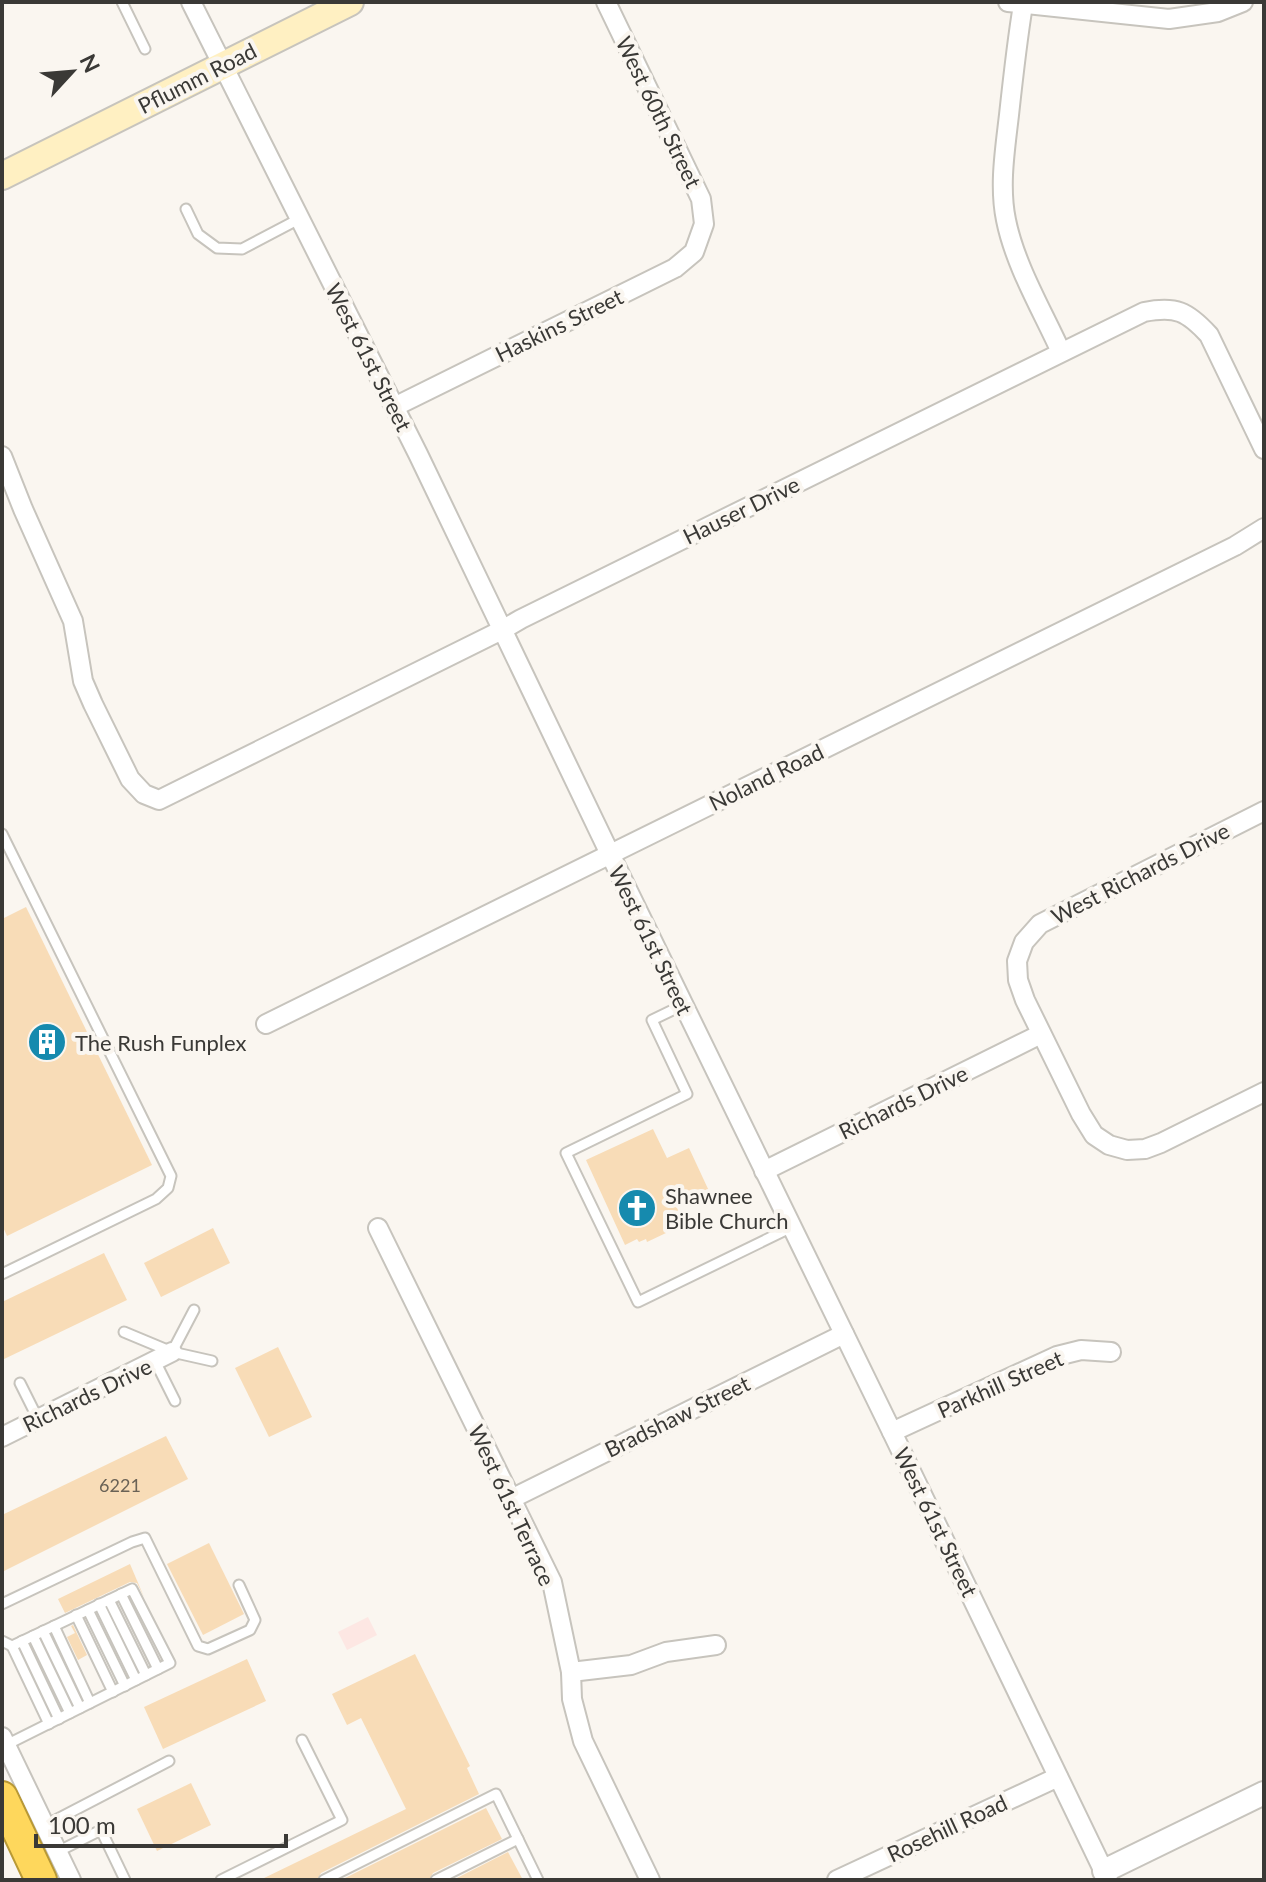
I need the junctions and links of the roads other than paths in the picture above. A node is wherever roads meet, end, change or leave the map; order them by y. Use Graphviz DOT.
graph roads {
  1 [pos="122,2"];
  2 [pos="191,2"];
  3 [pos="350,2"];
  4 [pos="606,2"];
  5 [pos="1243,2"];
  6 [pos="1016,3"];
  7 [pos="145,49"];
  8 [pos="223,65"];
  9 [pos="2,176"];
  10 [pos="186,209"];
  11 [pos="299,219"];
  12 [pos="704,224"];
  13 [pos="1061,352"];
  14 [pos="394,407"];
  15 [pos="1264,449"];
  16 [pos="2,456"];
  17 [pos="1264,528"];
  18 [pos="502,630"];
  19 [pos="1264,811"];
  20 [pos="2,834"];
  21 [pos="610,854"];
  22 [pos="683,1005"];
  23 [pos="266,1024"];
  24 [pos="1041,1034"];
  25 [pos="1264,1092"];
  26 [pos="764,1171"];
  27 [pos="792,1227"];
  28 [pos="378,1228"];
  29 [pos="2,1274"];
  30 [pos="194,1310"];
  31 [pos="124,1332"];
  32 [pos="844,1334"];
  33 [pos="1111,1352"];
  34 [pos="164,1357"];
  35 [pos="212,1361"];
  36 [pos="20,1383"];
  37 [pos="175,1401"];
  38 [pos="38,1419"];
  39 [pos="892,1432"];
  40 [pos="2,1437"];
  41 [pos="511,1499"];
  42 [pos="239,1585"];
  43 [pos="109,1600"];
  44 [pos="2,1604"];
  45 [pos="99,1604"];
  46 [pos="88,1610"];
  47 [pos="76,1615"];
  48 [pos="54,1626"];
  49 [pos="38,1633"];
  50 [pos="12,1643"];
  51 [pos="716,1645"];
  52 [pos="571,1672"];
  53 [pos="146,1675"];
  54 [pos="136,1680"];
  55 [pos="125,1686"];
  56 [pos="113,1692"];
  57 [pos="90,1703"];
  58 [pos="80,1708"];
  59 [pos="70,1713"];
  60 [pos="59,1719"];
  61 [pos="49,1724"];
  62 [pos="302,1740"];
  63 [pos="4,1741"];
  64 [pos="169,1761"];
  65 [pos="1058,1777"];
  66 [pos="1264,1793"];
  67 [pos="2,1797"];
  68 [pos="23,1828"];
  69 [pos="518,1839"];
  70 [pos="57,1852"];
  71 [pos="1106,1876"];
  72 [pos="41,1880"];
  73 [pos="71,1880"];
  74 [pos="125,1880"];
  75 [pos="221,1880"];
  76 [pos="324,1880"];
  77 [pos="436,1880"];
  78 [pos="538,1880"];
  79 [pos="650,1880"];
  80 [pos="837,1880"];
  1 -- 7 [label="lane"];
  2 -- 8 [label="street, West 61st Street"];
  3 -- 8 [label="main road, Pflumm Road"];
  4 -- 12 [label="street, West 60th Street"];
  5 -- 6 [label="street"];
  6 -- 13 [label="street"];
  8 -- 9 [label="main road, Pflumm Road"];
  8 -- 11 [label="street, West 61st Street"];
  10 -- 11 [label="lane"];
  11 -- 14 [label="street, West 61st Street"];
  12 -- 14 [label="street, Haskins Street"];
  13 -- 15 [label="street, Hauser Drive"];
  13 -- 18 [label="street, Hauser Drive"];
  14 -- 18 [label="street, West 61st Street"];
  16 -- 18 [label="street, Hauser Drive"];
  17 -- 21 [label="street, Noland Road"];
  18 -- 21 [label="street, West 61st Street"];
  19 -- 24 [label="street, West Richards Drive"];
  20 -- 29 [label="lane"];
  21 -- 22 [label="street, West 61st Street"];
  21 -- 23 [label="street, Noland Road"];
  22 -- 26 [label="street, West 61st Street"];
  22 -- 27 [label="lane"];
  24 -- 25 [label="street"];
  24 -- 26 [label="street, Richards Drive"];
  26 -- 27 [label="street, West 61st Street"];
  27 -- 32 [label="street, West 61st Street"];
  28 -- 41 [label="street, West 61st Terrace"];
  30 -- 34 [label="lane"];
  31 -- 34 [label="lane"];
  32 -- 39 [label="street, West 61st Street"];
  32 -- 41 [label="street, Bradshaw Street"];
  33 -- 39 [label="street, Parkhill Street"];
  34 -- 35 [label="lane"];
  34 -- 37 [label="lane"];
  34 -- 38 [label="street, Richards Drive"];
  36 -- 38 [label="lane"];
  38 -- 40 [label="street, Richards Drive"];
  39 -- 65 [label="street, West 61st Street"];
  41 -- 52 [label="street, West 61st Terrace"];
  42 -- 44 [label="lane"];
  43 -- 45 [label="lane"];
  43 -- 53 [label="lane"];
  43 -- 53 [label="lane"];
  45 -- 46 [label="lane"];
  45 -- 54 [label="lane"];
  46 -- 47 [label="lane"];
  46 -- 55 [label="lane"];
  47 -- 48 [label="lane"];
  47 -- 56 [label="lane"];
  48 -- 49 [label="lane"];
  48 -- 57 [label="lane"];
  49 -- 50 [label="lane"];
  49 -- 58 [label="lane"];
  49 -- 59 [label="lane"];
  50 -- 60 [label="lane"];
  50 -- 61 [label="lane"];
  51 -- 52 [label="street"];
  52 -- 79 [label="street, West 61st Terrace"];
  53 -- 54 [label="lane"];
  54 -- 55 [label="lane"];
  55 -- 56 [label="lane"];
  56 -- 57 [label="lane"];
  57 -- 58 [label="lane"];
  58 -- 59 [label="lane"];
  59 -- 60 [label="lane"];
  60 -- 61 [label="lane"];
  61 -- 63 [label="lane"];
  62 -- 75 [label="lane"];
  63 -- 68 [label="street"];
  64 -- 68 [label="lane"];
  65 -- 71 [label="street, West 61st Street"];
  65 -- 80 [label="street, Rosehill Road"];
  66 -- 71 [label="street"];
  67 -- 68 [label="highway"];
  68 -- 70 [label="street"];
  68 -- 72 [label="highway"];
  69 -- 76 [label="lane"];
  69 -- 77 [label="lane"];
  69 -- 78 [label="lane"];
  70 -- 73 [label="street"];
  70 -- 74 [label="lane"];
}
